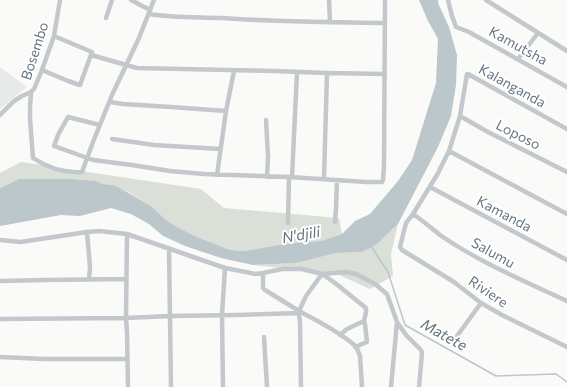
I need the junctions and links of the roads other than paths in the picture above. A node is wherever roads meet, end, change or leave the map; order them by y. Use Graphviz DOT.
graph roads {
  1 [pos="60,0"];
  2 [pos="112,0"];
  3 [pos="130,0"];
  4 [pos="154,0"];
  5 [pos="329,0"];
  6 [pos="385,0"];
  7 [pos="448,0"];
  8 [pos="486,0"];
  9 [pos="149,12"];
  10 [pos="106,18"];
  11 [pos="330,22"];
  12 [pos="385,23"];
  13 [pos="538,33"];
  14 [pos="54,36"];
  15 [pos="567,50"];
  16 [pos="91,55"];
  17 [pos="518,59"];
  18 [pos="126,66"];
  19 [pos="42,70"];
  20 [pos="234,71"];
  21 [pos="297,72"];
  22 [pos="327,73"];
  23 [pos="385,74"];
  24 [pos="567,86"];
  25 [pos="31,92"];
  26 [pos="110,102"];
  27 [pos="226,112"];
  28 [pos="0,114"];
  29 [pos="460,116"];
  30 [pos="266,120"];
  31 [pos="100,125"];
  32 [pos="567,129"];
  33 [pos="112,139"];
  34 [pos="220,148"];
  35 [pos="449,151"];
  36 [pos="87,158"];
  37 [pos="567,172"];
  38 [pos="217,175"];
  39 [pos="267,176"];
  40 [pos="291,177"];
  41 [pos="324,179"];
  42 [pos="337,180"];
  43 [pos="430,187"];
  44 [pos="413,214"];
  45 [pos="567,214"];
  46 [pos="335,222"];
  47 [pos="288,223"];
  48 [pos="87,232"];
  49 [pos="127,234"];
  50 [pos="0,240"];
  51 [pos="169,248"];
  52 [pos="567,260"];
  53 [pos="225,268"];
  54 [pos="263,273"];
  55 [pos="322,274"];
  56 [pos="89,279"];
  57 [pos="126,279"];
  58 [pos="0,281"];
  59 [pos="567,301"];
  60 [pos="481,303"];
  61 [pos="299,312"];
  62 [pos="222,315"];
  63 [pos="170,316"];
  64 [pos="126,318"];
  65 [pos="0,319"];
  66 [pos="364,321"];
  67 [pos="397,322"];
  68 [pos="340,335"];
  69 [pos="264,336"];
  70 [pos="457,336"];
  71 [pos="355,347"];
  72 [pos="567,347"];
  73 [pos="0,357"];
  74 [pos="127,359"];
  75 [pos="128,387"];
  76 [pos="171,387"];
  77 [pos="222,387"];
  78 [pos="267,387"];
  79 [pos="301,387"];
  80 [pos="362,387"];
  81 [pos="391,387"];
  82 [pos="419,387"];
  1 -- 14 [label="street, Bosembo"];
  2 -- 10 [label="street"];
  3 -- 9 [label="street"];
  4 -- 9 [label="street"];
  5 -- 11 [label="street"];
  6 -- 12 [label="street"];
  7 -- 17 [label="street, Kamutsha"];
  8 -- 13 [label="street"];
  9 -- 11 [label="street"];
  9 -- 18 [label="street"];
  11 -- 12 [label="street"];
  12 -- 23 [label="street"];
  13 -- 15 [label="street"];
  13 -- 17 [label="street"];
  14 -- 16 [label="street"];
  14 -- 19 [label="street, Bosembo"];
  16 -- 18 [label="street"];
  16 -- 19 [label="street"];
  17 -- 24 [label="street, Kamutsha"];
  18 -- 20 [label="street"];
  18 -- 26 [label="street"];
  19 -- 25 [label="street, Bosembo"];
  20 -- 21 [label="street"];
  20 -- 27 [label="street"];
  21 -- 22 [label="street"];
  21 -- 40 [label="street"];
  22 -- 23 [label="street"];
  22 -- 41 [label="street"];
  23 -- 42 [label="street"];
  25 -- 28 [label="street, Bosembo"];
  25 -- 36 [label="street"];
  26 -- 27 [label="street"];
  26 -- 31 [label="street"];
  27 -- 34 [label="street"];
  29 -- 32 [label="street, Kalanganda"];
  29 -- 35 [label="street"];
  29 -- 37 [label="street, Loposo"];
  30 -- 39 [label="street"];
  31 -- 36 [label="street"];
  31 -- 36 [label="street"];
  33 -- 34 [label="street"];
  34 -- 38 [label="street"];
  35 -- 43 [label="street"];
  35 -- 45 [label="street"];
  36 -- 38 [label="street"];
  38 -- 39 [label="street"];
  39 -- 40 [label="street"];
  40 -- 41 [label="street"];
  40 -- 47 [label="street"];
  41 -- 42 [label="street"];
  42 -- 46 [label="street"];
  43 -- 44 [label="street"];
  43 -- 52 [label="street, Kamanda"];
  44 -- 59 [label="street, Salumu"];
  44 -- 60 [label="street, Riviere"];
  48 -- 49 [label="street"];
  48 -- 50 [label="street"];
  48 -- 56 [label="street"];
  49 -- 51 [label="street"];
  49 -- 57 [label="street"];
  51 -- 53 [label="street"];
  51 -- 63 [label="street"];
  53 -- 54 [label="street"];
  53 -- 62 [label="street"];
  54 -- 55 [label="street"];
  54 -- 61 [label="street"];
  55 -- 61 [label="street"];
  55 -- 66 [label="street"];
  55 -- 67 [label="street"];
  56 -- 57 [label="street"];
  56 -- 58 [label="street"];
  57 -- 64 [label="street"];
  60 -- 70 [label="street"];
  60 -- 72 [label="street, Riviere"];
  61 -- 62 [label="street"];
  61 -- 68 [label="street"];
  61 -- 79 [label="street"];
  62 -- 63 [label="street"];
  62 -- 77 [label="street"];
  63 -- 64 [label="street"];
  63 -- 76 [label="street"];
  64 -- 65 [label="street"];
  64 -- 74 [label="street"];
  66 -- 68 [label="street"];
  66 -- 71 [label="street"];
  67 -- 81 [label="street"];
  67 -- 82 [label="street"];
  68 -- 71 [label="street"];
  69 -- 78 [label="street"];
  71 -- 80 [label="street"];
  73 -- 74 [label="street"];
  74 -- 75 [label="street"];
}
